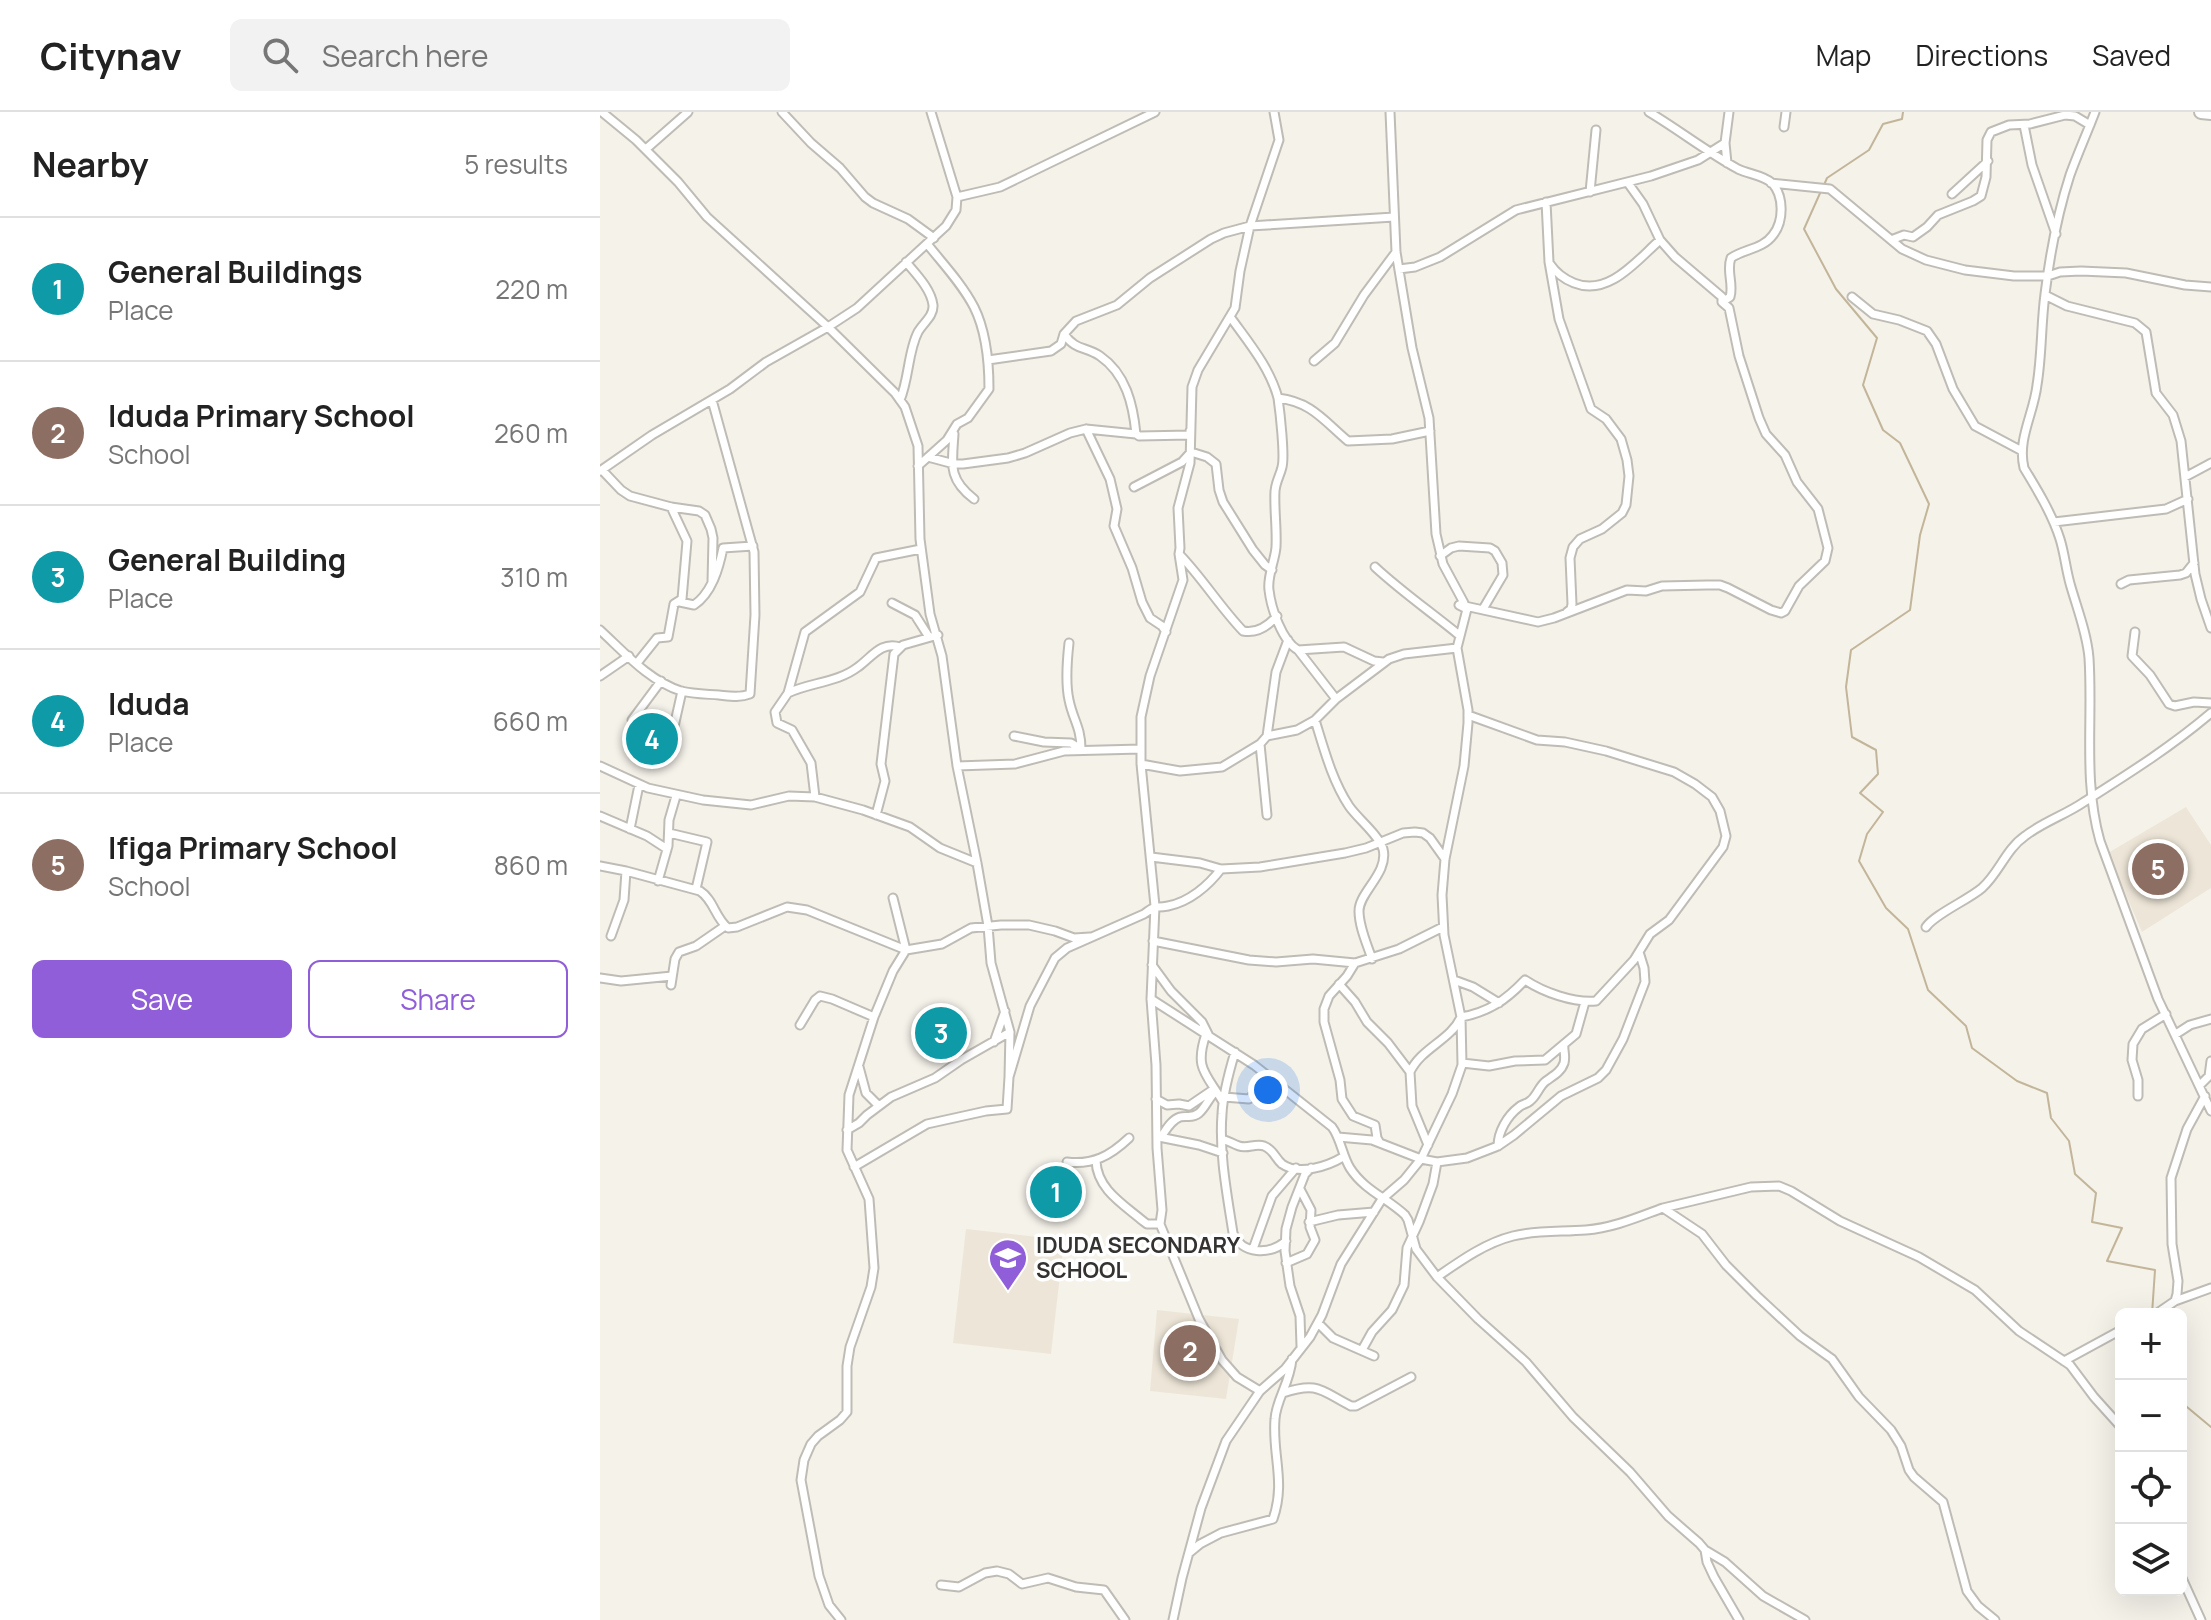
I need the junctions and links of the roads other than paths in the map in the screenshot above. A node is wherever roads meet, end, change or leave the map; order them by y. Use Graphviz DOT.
graph roads {
  1 [pos="602,112"];
  2 [pos="688,112"];
  3 [pos="782,112"];
  4 [pos="931,112"];
  5 [pos="1155,112"];
  6 [pos="1274,112"];
  7 [pos="1390,112"];
  8 [pos="1649,112"];
  9 [pos="1729,112"];
  10 [pos="1786,112"];
  11 [pos="2095,112"];
  12 [pos="2201,112"];
  13 [pos="2211,113"];
  14 [pos="2024,125"];
  15 [pos="2090,125"];
  16 [pos="1784,127"];
  17 [pos="1596,130"];
  18 [pos="1725,143"];
  19 [pos="646,149"];
  20 [pos="1710,152"];
  21 [pos="1988,161"];
  22 [pos="1727,163"];
  23 [pos="1628,183"];
  24 [pos="1771,183"];
  25 [pos="1590,192"];
  26 [pos="1952,194"];
  27 [pos="957,197"];
  28 [pos="1546,202"];
  29 [pos="1394,217"];
  30 [pos="1250,226"];
  31 [pos="2056,234"];
  32 [pos="934,238"];
  33 [pos="1660,240"];
  34 [pos="1891,240"];
  35 [pos="928,245"];
  36 [pos="1396,252"];
  37 [pos="906,262"];
  38 [pos="1549,262"];
  39 [pos="1399,269"];
  40 [pos="2048,276"];
  41 [pos="2211,287"];
  42 [pos="2045,295"];
  43 [pos="1852,297"];
  44 [pos="1722,302"];
  45 [pos="1231,318"];
  46 [pos="828,327"];
  47 [pos="1064,334"];
  48 [pos="988,360"];
  49 [pos="1314,361"];
  50 [pos="1278,398"];
  51 [pos="712,400"];
  52 [pos="900,400"];
  53 [pos="1086,429"];
  54 [pos="1190,431"];
  55 [pos="1430,431"];
  56 [pos="954,432"];
  57 [pos="1136,434"];
  58 [pos="2022,451"];
  59 [pos="1191,452"];
  60 [pos="928,457"];
  61 [pos="2211,463"];
  62 [pos="954,464"];
  63 [pos="918,466"];
  64 [pos="601,470"];
  65 [pos="2185,477"];
  66 [pos="1134,487"];
  67 [pos="974,499"];
  68 [pos="2188,499"];
  69 [pos="671,507"];
  70 [pos="2054,522"];
  71 [pos="753,546"];
  72 [pos="921,549"];
  73 [pos="1179,554"];
  74 [pos="1440,556"];
  75 [pos="2194,563"];
  76 [pos="1375,567"];
  77 [pos="1272,570"];
  78 [pos="712,582"];
  79 [pos="2121,584"];
  80 [pos="680,602"];
  81 [pos="892,603"];
  82 [pos="1459,605"];
  83 [pos="1483,609"];
  84 [pos="1563,614"];
  85 [pos="1277,616"];
  86 [pos="2211,628"];
  87 [pos="600,630"];
  88 [pos="1166,632"];
  89 [pos="2135,632"];
  90 [pos="1459,635"];
  91 [pos="934,636"];
  92 [pos="1288,640"];
  93 [pos="1069,643"];
  94 [pos="900,647"];
  95 [pos="1457,648"];
  96 [pos="1298,650"];
  97 [pos="629,656"];
  98 [pos="1383,662"];
  99 [pos="637,663"];
  100 [pos="600,676"];
  101 [pos="661,681"];
  102 [pos="682,691"];
  103 [pos="788,693"];
  104 [pos="1336,699"];
  105 [pos="2211,703"];
  106 [pos="2211,713"];
  107 [pos="1468,715"];
  108 [pos="632,720"];
  109 [pos="1315,720"];
  110 [pos="1014,736"];
  111 [pos="1267,736"];
  112 [pos="1260,744"];
  113 [pos="669,749"];
  114 [pos="1141,749"];
  115 [pos="1082,750"];
  116 [pos="1141,764"];
  117 [pos="957,766"];
  118 [pos="602,767"];
  119 [pos="600,778"];
  120 [pos="639,785"];
  121 [pos="676,796"];
  122 [pos="815,797"];
  123 [pos="2091,797"];
  124 [pos="876,815"];
  125 [pos="1267,815"];
  126 [pos="600,816"];
  127 [pos="630,829"];
  128 [pos="669,833"];
  129 [pos="1379,843"];
  130 [pos="667,849"];
  131 [pos="1151,857"];
  132 [pos="1445,859"];
  133 [pos="977,863"];
  134 [pos="600,866"];
  135 [pos="1221,869"];
  136 [pos="626,871"];
  137 [pos="658,881"];
  138 [pos="696,889"];
  139 [pos="893,898"];
  140 [pos="1155,906"];
  141 [pos="725,926"];
  142 [pos="988,926"];
  143 [pos="1443,927"];
  144 [pos="1926,927"];
  145 [pos="611,936"];
  146 [pos="1090,937"];
  147 [pos="1153,941"];
  148 [pos="906,950"];
  149 [pos="1639,952"];
  150 [pos="1372,959"];
  151 [pos="1355,963"];
  152 [pos="1152,965"];
  153 [pos="672,976"];
  154 [pos="600,978"];
  155 [pos="1454,980"];
  156 [pos="1339,984"];
  157 [pos="671,985"];
  158 [pos="1151,999"];
  159 [pos="1585,1002"];
  160 [pos="1499,1003"];
  161 [pos="1005,1010"];
  162 [pos="2166,1014"];
  163 [pos="874,1017"];
  164 [pos="1461,1017"];
  165 [pos="2211,1019"];
  166 [pos="800,1025"];
  167 [pos="1010,1032"];
  168 [pos="2176,1034"];
  169 [pos="1207,1035"];
  170 [pos="994,1042"];
  171 [pos="1564,1044"];
  172 [pos="1235,1052"];
  173 [pos="2211,1061"];
  174 [pos="1462,1063"];
  175 [pos="859,1065"];
  176 [pos="1410,1072"];
  177 [pos="1009,1077"];
  178 [pos="1271,1078"];
  179 [pos="2200,1085"];
  180 [pos="1216,1090"];
  181 [pos="2138,1096"];
  182 [pos="1156,1099"];
  183 [pos="1224,1100"];
  184 [pos="2209,1103"];
  185 [pos="879,1106"];
  186 [pos="847,1130"];
  187 [pos="1159,1137"];
  188 [pos="1338,1137"];
  189 [pos="1129,1138"];
  190 [pos="1222,1139"];
  191 [pos="1380,1143"];
  192 [pos="1428,1145"];
  193 [pos="1498,1146"];
  194 [pos="1223,1153"];
  195 [pos="1343,1157"];
  196 [pos="1421,1159"];
  197 [pos="1096,1161"];
  198 [pos="1067,1162"];
  199 [pos="1437,1162"];
  200 [pos="854,1167"];
  201 [pos="1296,1168"];
  202 [pos="1311,1168"];
  203 [pos="1300,1189"];
  204 [pos="1382,1199"];
  205 [pos="1663,1208"];
  206 [pos="1374,1212"];
  207 [pos="1309,1222"];
  208 [pos="1159,1224"];
  209 [pos="1411,1236"];
  210 [pos="1286,1241"];
  211 [pos="1253,1249"];
  212 [pos="1286,1263"];
  213 [pos="1437,1277"];
  214 [pos="2211,1288"];
  215 [pos="2175,1301"];
  216 [pos="2165,1308"];
  217 [pos="1318,1323"];
  218 [pos="2115,1333"];
  219 [pos="1301,1348"];
  220 [pos="1362,1350"];
  221 [pos="1374,1356"];
  222 [pos="1292,1359"];
  223 [pos="2064,1361"];
  224 [pos="1411,1377"];
  225 [pos="1260,1391"];
  226 [pos="1283,1393"];
  227 [pos="2115,1420"];
  228 [pos="1705,1550"];
  229 [pos="1188,1554"];
  230 [pos="941,1585"];
  231 [pos="2187,1589"];
  232 [pos="838,1619"];
  233 [pos="1172,1619"];
  234 [pos="1125,1620"];
  235 [pos="1739,1620"];
  236 [pos="1805,1620"];
  237 [pos="1995,1620"];
  238 [pos="2201,1620"];
  1 -- 19 [label="street"];
  2 -- 19 [label="street"];
  3 -- 32 [label="street"];
  4 -- 27 [label="street"];
  5 -- 27 [label="street"];
  6 -- 30 [label="street"];
  7 -- 29 [label="street"];
  8 -- 20 [label="street"];
  9 -- 18 [label="street"];
  10 -- 16 [label="street"];
  11 -- 15 [label="street"];
  12 -- 13 [label="highway"];
  14 -- 15 [label="street"];
  14 -- 21 [label="street"];
  14 -- 31 [label="street"];
  15 -- 31 [label="street"];
  17 -- 25 [label="street"];
  18 -- 20 [label="street"];
  18 -- 22 [label="street"];
  19 -- 46 [label="street"];
  20 -- 22 [label="street"];
  20 -- 23 [label="street"];
  21 -- 26 [label="street"];
  21 -- 34 [label="street"];
  22 -- 24 [label="street"];
  23 -- 25 [label="street"];
  23 -- 33 [label="street"];
  24 -- 34 [label="street"];
  24 -- 44 [label="street"];
  25 -- 28 [label="street"];
  27 -- 32 [label="street"];
  28 -- 38 [label="street"];
  28 -- 39 [label="street"];
  29 -- 30 [label="street"];
  29 -- 36 [label="street"];
  30 -- 45 [label="street"];
  30 -- 47 [label="street"];
  31 -- 40 [label="street"];
  32 -- 35 [label="street"];
  33 -- 38 [label="street"];
  33 -- 44 [label="street"];
  34 -- 40 [label="street"];
  35 -- 37 [label="street"];
  35 -- 48 [label="street"];
  36 -- 39 [label="street"];
  36 -- 49 [label="street"];
  37 -- 46 [label="street"];
  37 -- 52 [label="street"];
  38 -- 84 [label="street"];
  39 -- 55 [label="street"];
  40 -- 41 [label="street"];
  40 -- 42 [label="street"];
  42 -- 58 [label="street"];
  42 -- 65 [label="street"];
  43 -- 58 [label="street"];
  44 -- 84 [label="street"];
  45 -- 50 [label="street"];
  45 -- 54 [label="street"];
  46 -- 51 [label="street"];
  46 -- 52 [label="street"];
  47 -- 48 [label="street"];
  47 -- 57 [label="street"];
  48 -- 56 [label="street"];
  50 -- 55 [label="street"];
  50 -- 77 [label="street"];
  51 -- 64 [label="street"];
  51 -- 71 [label="street"];
  52 -- 63 [label="street"];
  53 -- 57 [label="street"];
  53 -- 62 [label="street"];
  53 -- 88 [label="street"];
  54 -- 57 [label="street"];
  54 -- 59 [label="street"];
  55 -- 74 [label="street"];
  56 -- 60 [label="street"];
  56 -- 62 [label="street"];
  58 -- 70 [label="street"];
  59 -- 66 [label="street"];
  59 -- 73 [label="street"];
  59 -- 77 [label="street"];
  60 -- 62 [label="street"];
  60 -- 63 [label="street"];
  61 -- 65 [label="street"];
  62 -- 67 [label="street"];
  63 -- 72 [label="street"];
  64 -- 69 [label="street"];
  65 -- 68 [label="street"];
  68 -- 70 [label="street"];
  68 -- 75 [label="street"];
  69 -- 78 [label="street"];
  69 -- 80 [label="street"];
  70 -- 123 [label="street"];
  71 -- 78 [label="street"];
  71 -- 102 [label="street"];
  72 -- 91 [label="street"];
  72 -- 103 [label="street"];
  73 -- 85 [label="street"];
  73 -- 88 [label="street"];
  74 -- 82 [label="street"];
  74 -- 83 [label="street"];
  75 -- 79 [label="street"];
  75 -- 86 [label="street"];
  76 -- 90 [label="street"];
  77 -- 85 [label="street"];
  78 -- 80 [label="street"];
  80 -- 99 [label="street"];
  81 -- 91 [label="street"];
  82 -- 83 [label="street"];
  82 -- 90 [label="street"];
  83 -- 84 [label="street"];
  85 -- 92 [label="street"];
  87 -- 97 [label="street"];
  88 -- 114 [label="street"];
  89 -- 105 [label="street"];
  90 -- 95 [label="street"];
  91 -- 94 [label="street"];
  91 -- 117 [label="street"];
  92 -- 96 [label="street"];
  92 -- 111 [label="street"];
  93 -- 115 [label="street"];
  94 -- 103 [label="street"];
  94 -- 124 [label="street"];
  95 -- 98 [label="street"];
  95 -- 107 [label="street"];
  96 -- 98 [label="street"];
  96 -- 104 [label="street"];
  97 -- 99 [label="street"];
  97 -- 100 [label="street"];
  98 -- 104 [label="street"];
  99 -- 101 [label="street"];
  101 -- 102 [label="street"];
  101 -- 108 [label="street"];
  102 -- 113 [label="street"];
  103 -- 122 [label="street"];
  104 -- 109 [label="street"];
  106 -- 123 [label="street"];
  107 -- 132 [label="street"];
  107 -- 149 [label="street"];
  109 -- 111 [label="street"];
  109 -- 129 [label="street"];
  110 -- 115 [label="street"];
  111 -- 112 [label="street"];
  112 -- 116 [label="street"];
  112 -- 125 [label="street"];
  114 -- 115 [label="street"];
  114 -- 116 [label="street"];
  115 -- 117 [label="street"];
  116 -- 131 [label="street"];
  117 -- 133 [label="street"];
  118 -- 119 [label="street"];
  118 -- 120 [label="street"];
  120 -- 121 [label="street"];
  120 -- 127 [label="street"];
  121 -- 122 [label="street"];
  121 -- 128 [label="street"];
  122 -- 124 [label="street"];
  123 -- 144 [label="street"];
  123 -- 162 [label="street"];
  124 -- 133 [label="street"];
  126 -- 127 [label="street"];
  127 -- 130 [label="street"];
  128 -- 130 [label="street"];
  128 -- 138 [label="street"];
  129 -- 132 [label="street"];
  129 -- 135 [label="street"];
  129 -- 150 [label="street"];
  130 -- 137 [label="street"];
  131 -- 135 [label="street"];
  131 -- 140 [label="street"];
  132 -- 143 [label="street"];
  133 -- 142 [label="street"];
  134 -- 136 [label="street"];
  135 -- 140 [label="street"];
  136 -- 137 [label="street"];
  136 -- 145 [label="street"];
  137 -- 138 [label="street"];
  138 -- 141 [label="street"];
  139 -- 148 [label="street"];
  140 -- 146 [label="street"];
  140 -- 147 [label="street"];
  141 -- 148 [label="street"];
  141 -- 153 [label="street"];
  142 -- 146 [label="street"];
  142 -- 148 [label="street"];
  142 -- 161 [label="street"];
  143 -- 150 [label="street"];
  143 -- 155 [label="street"];
  146 -- 177 [label="street"];
  147 -- 151 [label="street"];
  147 -- 152 [label="street"];
  148 -- 163 [label="street"];
  149 -- 159 [label="street"];
  149 -- 193 [label="street"];
  150 -- 151 [label="street"];
  151 -- 156 [label="street"];
  152 -- 158 [label="street"];
  152 -- 169 [label="street"];
  153 -- 154 [label="street"];
  153 -- 157 [label="street"];
  155 -- 160 [label="street"];
  155 -- 164 [label="street"];
  156 -- 176 [label="street"];
  156 -- 191 [label="street"];
  158 -- 169 [label="street"];
  158 -- 182 [label="street"];
  159 -- 160 [label="street"];
  159 -- 171 [label="street"];
  160 -- 164 [label="street"];
  161 -- 167 [label="street"];
  161 -- 170 [label="street"];
  162 -- 168 [label="street"];
  162 -- 181 [label="street"];
  163 -- 166 [label="street"];
  163 -- 175 [label="street"];
  164 -- 174 [label="street"];
  164 -- 176 [label="street"];
  165 -- 168 [label="street"];
  167 -- 170 [label="street"];
  167 -- 177 [label="street"];
  168 -- 179 [label="street"];
  169 -- 172 [label="street"];
  169 -- 180 [label="street"];
  170 -- 185 [label="street"];
  171 -- 174 [label="street"];
  171 -- 193 [label="street"];
  172 -- 178 [label="street"];
  172 -- 183 [label="street"];
  173 -- 179 [label="street"];
  174 -- 192 [label="street"];
  175 -- 185 [label="street"];
  175 -- 186 [label="street"];
  176 -- 192 [label="street"];
  177 -- 200 [label="street"];
  178 -- 183 [label="street"];
  178 -- 188 [label="street"];
  179 -- 184 [label="street"];
  180 -- 182 [label="street"];
  180 -- 183 [label="street"];
  180 -- 187 [label="street"];
  182 -- 187 [label="street"];
  183 -- 190 [label="street"];
  184 -- 215 [label="street"];
  185 -- 186 [label="street"];
  186 -- 200 [label="street"];
  187 -- 194 [label="street"];
  187 -- 225 [label="street"];
  188 -- 191 [label="street"];
  188 -- 195 [label="street"];
  189 -- 197 [label="street"];
  190 -- 194 [label="street"];
  190 -- 201 [label="street"];
  191 -- 196 [label="street"];
  192 -- 196 [label="street"];
  193 -- 199 [label="street"];
  194 -- 211 [label="street"];
  195 -- 202 [label="street"];
  195 -- 204 [label="street"];
  196 -- 199 [label="street"];
  196 -- 204 [label="street"];
  197 -- 198 [label="street"];
  197 -- 208 [label="street"];
  199 -- 209 [label="street"];
  200 -- 232 [label="street"];
  201 -- 202 [label="street"];
  201 -- 211 [label="street"];
  202 -- 203 [label="street"];
  203 -- 207 [label="street"];
  203 -- 210 [label="street"];
  204 -- 206 [label="street"];
  204 -- 209 [label="street"];
  205 -- 213 [label="street"];
  205 -- 223 [label="street"];
  205 -- 237 [label="street"];
  206 -- 207 [label="street"];
  206 -- 217 [label="street"];
  207 -- 212 [label="street"];
  209 -- 213 [label="street"];
  209 -- 220 [label="street"];
  210 -- 211 [label="street"];
  210 -- 212 [label="street"];
  212 -- 219 [label="street"];
  213 -- 228 [label="street"];
  214 -- 215 [label="street"];
  215 -- 216 [label="street"];
  217 -- 219 [label="street"];
  217 -- 220 [label="street"];
  218 -- 223 [label="street"];
  219 -- 222 [label="street"];
  220 -- 221 [label="street"];
  222 -- 225 [label="street"];
  222 -- 226 [label="street"];
  223 -- 227 [label="street"];
  224 -- 226 [label="street"];
  225 -- 229 [label="street"];
  226 -- 229 [label="street"];
  228 -- 235 [label="street"];
  228 -- 236 [label="street"];
  229 -- 233 [label="street"];
  230 -- 234 [label="street"];
  231 -- 238 [label="street"];
}
